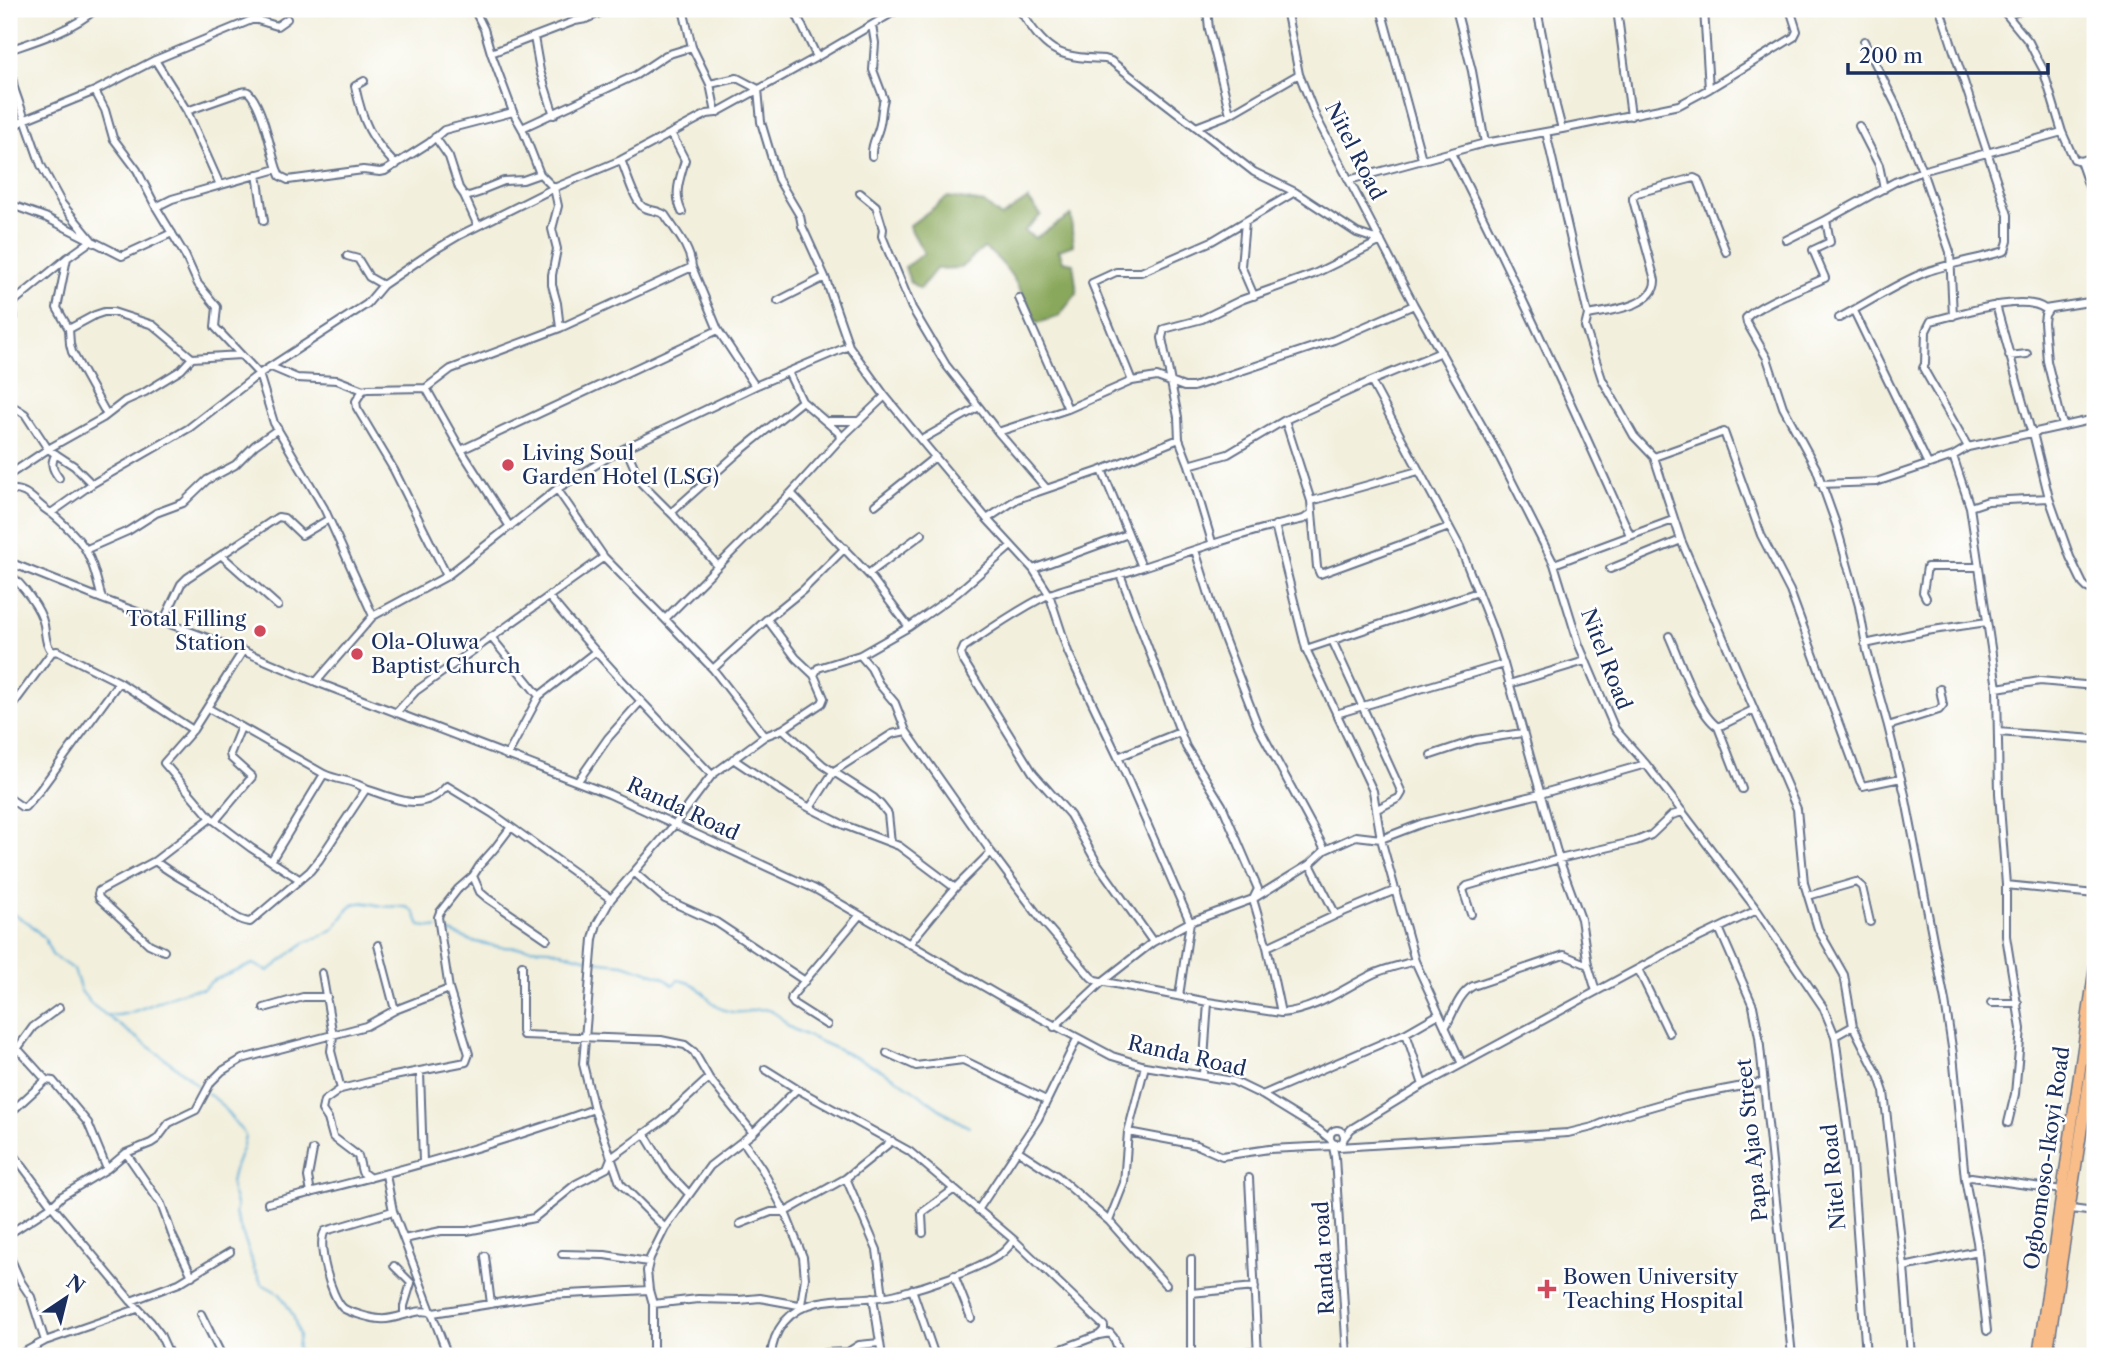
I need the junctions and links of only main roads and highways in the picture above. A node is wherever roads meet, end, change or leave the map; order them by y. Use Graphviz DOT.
graph roads {
  1 [pos="2095,966"];
  2 [pos="2095,1042"];
  3 [pos="2051,1301"];
  4 [pos="2038,1356"];
  5 [pos="2047,1356"];
  1 -- 3 [label="main road, Ogbomoso-Ikoyi Road"];
  2 -- 3 [label="main road, Ogbomoso-Ikoyi Road"];
  3 -- 4 [label="main road, Ogbomoso-Ikoyi Road"];
  3 -- 5 [label="main road, Ogbomoso-Ikoyi Road"];
}
